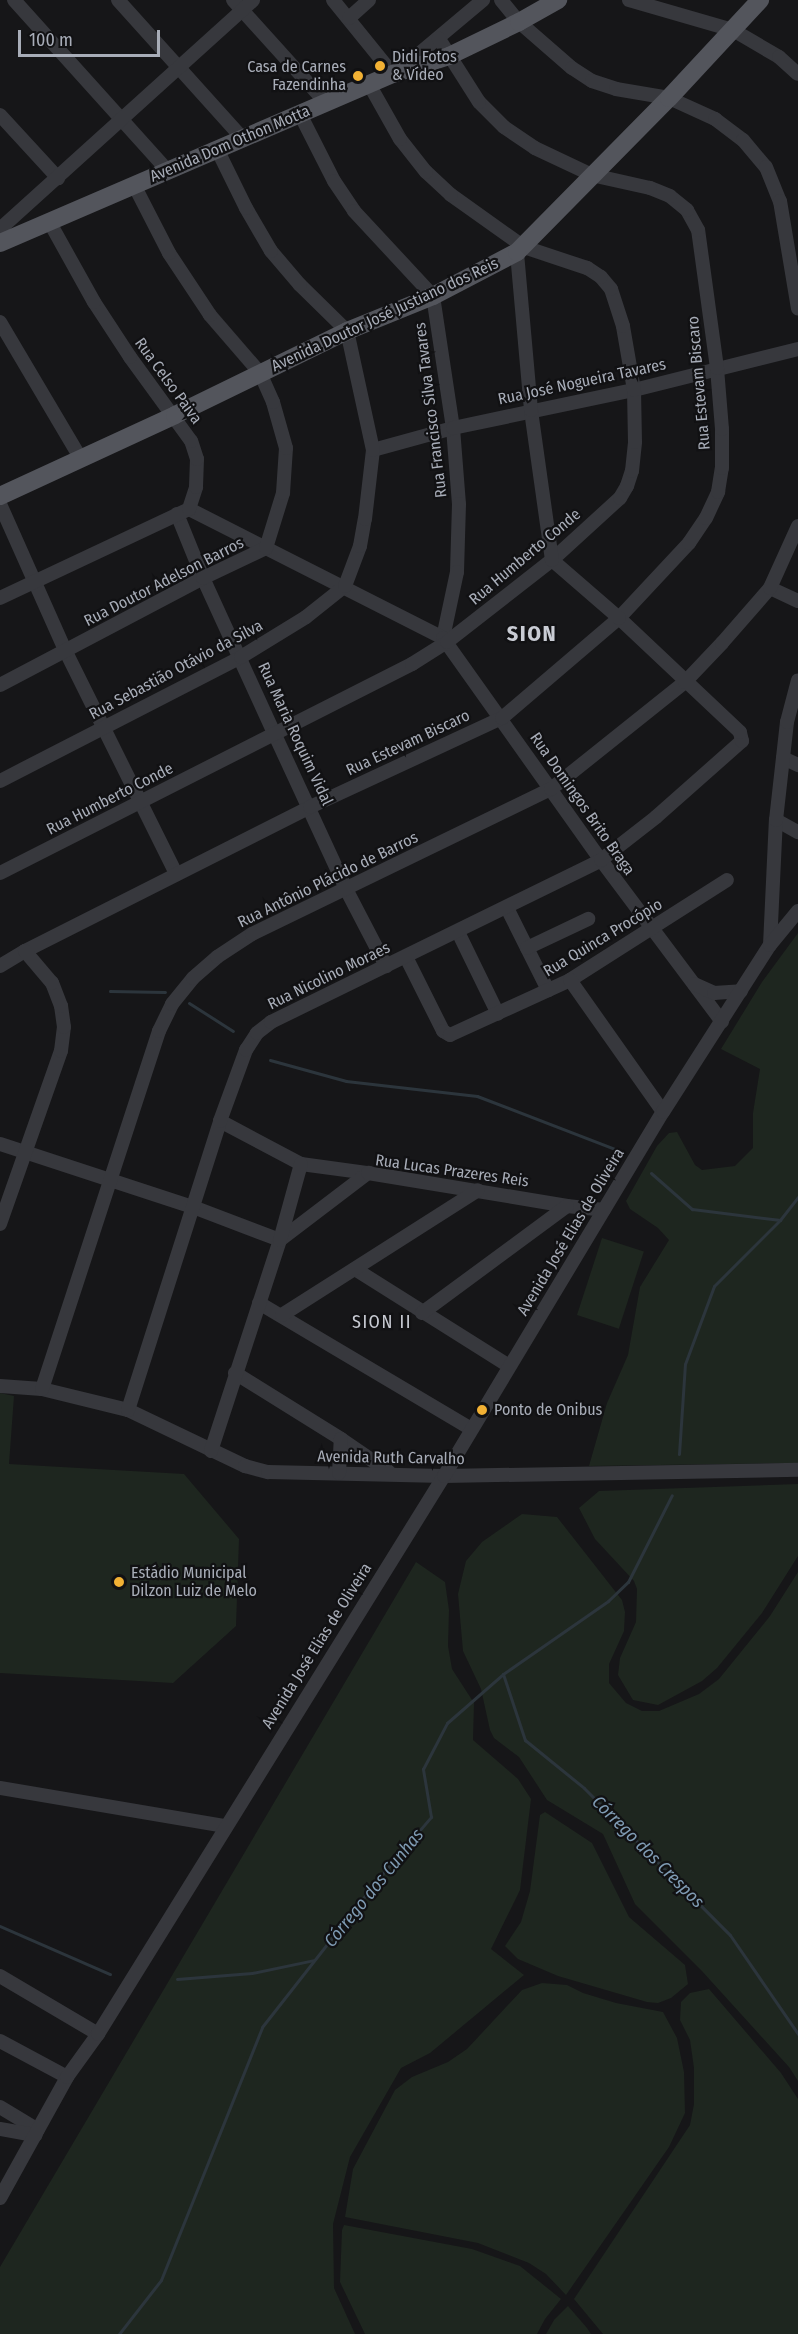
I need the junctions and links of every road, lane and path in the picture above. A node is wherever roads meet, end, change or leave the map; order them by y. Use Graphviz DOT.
graph roads {
  1 [pos="14,0"];
  2 [pos="118,0"];
  3 [pos="254,0"];
  4 [pos="333,0"];
  5 [pos="369,0"];
  6 [pos="483,0"];
  7 [pos="501,0"];
  8 [pos="558,0"];
  9 [pos="629,0"];
  10 [pos="760,0"];
  11 [pos="238,5"];
  12 [pos="349,18"];
  13 [pos="519,22"];
  14 [pos="732,30"];
  15 [pos="439,39"];
  16 [pos="449,56"];
  17 [pos="179,67"];
  18 [pos="395,73"];
  19 [pos="798,74"];
  20 [pos="369,84"];
  21 [pos="669,98"];
  22 [pos="326,103"];
  23 [pos="300,114"];
  24 [pos="0,115"];
  25 [pos="121,120"];
  26 [pos="243,139"];
  27 [pos="218,151"];
  28 [pos="168,171"];
  29 [pos="592,175"];
  30 [pos="58,178"];
  31 [pos="134,185"];
  32 [pos="50,223"];
  33 [pos="1,230"];
  34 [pos="521,250"];
  35 [pos="434,296"];
  36 [pos="798,309"];
  37 [pos="0,322"];
  38 [pos="347,332"];
  39 [pos="798,349"];
  40 [pos="717,368"];
  41 [pos="260,373"];
  42 [pos="634,390"];
  43 [pos="531,410"];
  44 [pos="174,416"];
  45 [pos="453,428"];
  46 [pos="373,450"];
  47 [pos="81,459"];
  48 [pos="0,496"];
  49 [pos="0,504"];
  50 [pos="183,512"];
  51 [pos="798,526"];
  52 [pos="266,548"];
  53 [pos="552,560"];
  54 [pos="203,578"];
  55 [pos="34,581"];
  56 [pos="345,586"];
  57 [pos="770,588"];
  58 [pos="0,598"];
  59 [pos="798,601"];
  60 [pos="619,618"];
  61 [pos="445,640"];
  62 [pos="66,652"];
  63 [pos="241,657"];
  64 [pos="798,680"];
  65 [pos="685,682"];
  66 [pos="0,685"];
  67 [pos="795,694"];
  68 [pos="502,718"];
  69 [pos="103,727"];
  70 [pos="275,735"];
  71 [pos="783,758"];
  72 [pos="798,765"];
  73 [pos="0,781"];
  74 [pos="551,789"];
  75 [pos="140,802"];
  76 [pos="310,807"];
  77 [pos="776,820"];
  78 [pos="798,832"];
  79 [pos="601,860"];
  80 [pos="0,873"];
  81 [pos="176,874"];
  82 [pos="727,880"];
  83 [pos="346,890"];
  84 [pos="507,908"];
  85 [pos="798,911"];
  86 [pos="588,919"];
  87 [pos="652,929"];
  88 [pos="458,932"];
  89 [pos="770,945"];
  90 [pos="526,948"];
  91 [pos="25,951"];
  92 [pos="406,957"];
  93 [pos="0,966"];
  94 [pos="386,966"];
  95 [pos="570,980"];
  96 [pos="692,984"];
  97 [pos="548,990"];
  98 [pos="741,991"];
  99 [pos="498,1014"];
  100 [pos="722,1022"];
  101 [pos="663,1112"];
  102 [pos="220,1121"];
  103 [pos="0,1144"];
  104 [pos="25,1152"];
  105 [pos="301,1164"];
  106 [pos="368,1173"];
  107 [pos="110,1180"];
  108 [pos="478,1190"];
  109 [pos="567,1206"];
  110 [pos="194,1207"];
  111 [pos="604,1210"];
  112 [pos="0,1224"];
  113 [pos="280,1240"];
  114 [pos="355,1269"];
  115 [pos="259,1303"];
  116 [pos="422,1313"];
  117 [pos="282,1315"];
  118 [pos="508,1366"];
  119 [pos="235,1373"];
  120 [pos="0,1386"];
  121 [pos="42,1389"];
  122 [pos="128,1410"];
  123 [pos="471,1429"];
  124 [pos="341,1439"];
  125 [pos="211,1451"];
  126 [pos="798,1470"];
  127 [pos="389,1472"];
  128 [pos="339,1473"];
  129 [pos="444,1476"];
  130 [pos="0,1788"];
  131 [pos="224,1826"];
  132 [pos="0,1976"];
  133 [pos="98,2034"];
  134 [pos="0,2041"];
  135 [pos="67,2077"];
  136 [pos="0,2107"];
  137 [pos="0,2129"];
  138 [pos="36,2132"];
  139 [pos="6,2174"];
  140 [pos="0,2198"];
  1 -- 25 [label="street"];
  2 -- 17 [label="street"];
  3 -- 11 [label="street"];
  4 -- 12 [label="street"];
  5 -- 12 [label="street"];
  6 -- 15 [label="street"];
  7 -- 13 [label="street"];
  8 -- 13 [label="main road, Avenida Dom Othon Motta"];
  9 -- 14 [label="street"];
  10 -- 14 [label="main road, Avenida Doutor José Justiano dos Reis"];
  11 -- 17 [label="street"];
  11 -- 22 [label="street"];
  12 -- 18 [label="street"];
  13 -- 16 [label="main road, Avenida Dom Othon Motta"];
  13 -- 21 [label="street"];
  14 -- 19 [label="street"];
  14 -- 21 [label="main road, Avenida Doutor José Justiano dos Reis"];
  15 -- 16 [label="street, Rua Estevam Biscaro"];
  15 -- 18 [label="street"];
  16 -- 18 [label="main road, Avenida Dom Othon Motta"];
  16 -- 29 [label="street, Rua Estevam Biscaro"];
  17 -- 25 [label="street"];
  17 -- 26 [label="street"];
  18 -- 20 [label="main road, Avenida Dom Othon Motta"];
  20 -- 22 [label="main road, Avenida Dom Othon Motta"];
  20 -- 34 [label="street, Rua Humberto Conde"];
  21 -- 29 [label="main road, Avenida Doutor José Justiano dos Reis"];
  21 -- 36 [label="street"];
  22 -- 23 [label="main road, Avenida Dom Othon Motta"];
  23 -- 26 [label="main road, Avenida Dom Othon Motta"];
  23 -- 35 [label="street"];
  24 -- 30 [label="street"];
  25 -- 28 [label="street"];
  25 -- 30 [label="street"];
  26 -- 27 [label="main road, Avenida Dom Othon Motta"];
  27 -- 28 [label="main road, Avenida Dom Othon Motta"];
  27 -- 38 [label="street"];
  28 -- 31 [label="main road, Avenida Dom Othon Motta"];
  29 -- 34 [label="main road, Avenida Doutor José Justiano dos Reis"];
  29 -- 40 [label="street, Rua Estevam Biscaro"];
  30 -- 33 [label="street"];
  31 -- 32 [label="main road, Avenida Dom Othon Motta"];
  31 -- 41 [label="street, Rua Doutor Adelson Barros"];
  32 -- 33 [label="main road, Avenida Dom Othon Motta"];
  32 -- 44 [label="street, Rua Celso Paiva"];
  34 -- 35 [label="main road, Avenida Doutor José Justiano dos Reis"];
  34 -- 42 [label="street, Rua Humberto Conde"];
  34 -- 43 [label="street"];
  35 -- 38 [label="main road, Avenida Doutor José Justiano dos Reis"];
  35 -- 45 [label="street, Rua Francisco Silva Tavares"];
  37 -- 47 [label="street"];
  38 -- 41 [label="main road, Avenida Doutor José Justiano dos Reis"];
  38 -- 46 [label="street"];
  39 -- 40 [label="street, Rua José Nogueira Tavares"];
  40 -- 42 [label="street, Rua José Nogueira Tavares"];
  40 -- 60 [label="street, Rua Estevam Biscaro"];
  41 -- 44 [label="main road, Avenida Doutor José Justiano dos Reis"];
  41 -- 52 [label="street, Rua Doutor Adelson Barros"];
  42 -- 43 [label="street, Rua José Nogueira Tavares"];
  42 -- 53 [label="street, Rua Humberto Conde"];
  43 -- 45 [label="street, Rua José Nogueira Tavares"];
  43 -- 53 [label="street"];
  44 -- 47 [label="main road, Avenida Doutor José Justiano dos Reis"];
  44 -- 50 [label="street, Rua Celso Paiva"];
  45 -- 46 [label="street, Rua José Nogueira Tavares"];
  45 -- 61 [label="street, Rua Francisco Silva Tavares"];
  46 -- 56 [label="street"];
  47 -- 48 [label="main road, Avenida Doutor José Justiano dos Reis"];
  49 -- 55 [label="street"];
  50 -- 52 [label="street"];
  50 -- 54 [label="street, Rua Maria Roquim Vidal"];
  50 -- 55 [label="street"];
  51 -- 57 [label="street, Rua Antônio Plácido de Barros"];
  52 -- 54 [label="street, Rua Doutor Adelson Barros"];
  52 -- 56 [label="street"];
  53 -- 60 [label="street"];
  53 -- 61 [label="street, Rua Humberto Conde"];
  54 -- 62 [label="street, Rua Doutor Adelson Barros"];
  54 -- 63 [label="street, Rua Maria Roquim Vidal"];
  55 -- 58 [label="street"];
  55 -- 62 [label="street"];
  56 -- 61 [label="street"];
  56 -- 63 [label="street, Rua Sebastião Otávio da Silva"];
  57 -- 59 [label="street"];
  57 -- 65 [label="street, Rua Antônio Plácido de Barros"];
  60 -- 65 [label="street"];
  60 -- 68 [label="street, Rua Estevam Biscaro"];
  61 -- 68 [label="street, Rua Domingos Brito Braga"];
  61 -- 70 [label="street, Rua Humberto Conde"];
  62 -- 66 [label="street, Rua Doutor Adelson Barros"];
  62 -- 69 [label="street"];
  63 -- 69 [label="street, Rua Sebastião Otávio da Silva"];
  63 -- 70 [label="street, Rua Maria Roquim Vidal"];
  64 -- 67 [label="street"];
  65 -- 74 [label="street, Rua Antônio Plácido de Barros"];
  65 -- 79 [label="street, Rua Nicolino Moraes"];
  67 -- 71 [label="street"];
  68 -- 74 [label="street, Rua Domingos Brito Braga"];
  68 -- 76 [label="street, Rua Estevam Biscaro"];
  69 -- 73 [label="street, Rua Sebastião Otávio da Silva"];
  69 -- 75 [label="street"];
  70 -- 75 [label="street, Rua Humberto Conde"];
  70 -- 76 [label="street, Rua Maria Roquim Vidal"];
  71 -- 72 [label="street"];
  71 -- 77 [label="street"];
  74 -- 79 [label="street, Rua Domingos Brito Braga"];
  74 -- 83 [label="street, Rua Antônio Plácido de Barros"];
  75 -- 80 [label="street, Rua Humberto Conde"];
  75 -- 81 [label="street"];
  76 -- 81 [label="street, Rua Estevam Biscaro"];
  76 -- 83 [label="street, Rua Maria Roquim Vidal"];
  77 -- 78 [label="street"];
  77 -- 89 [label="street"];
  79 -- 84 [label="street, Rua Nicolino Moraes"];
  79 -- 87 [label="street, Rua Domingos Brito Braga"];
  81 -- 91 [label="street, Rua Estevam Biscaro"];
  82 -- 87 [label="street, Rua Quinca Procópio"];
  83 -- 94 [label="street, Rua Maria Roquim Vidal"];
  83 -- 107 [label="street, Rua Antônio Plácido de Barros"];
  84 -- 88 [label="street, Rua Nicolino Moraes"];
  84 -- 90 [label="street"];
  85 -- 89 [label="street, Avenida José Elias de Oliveira"];
  86 -- 90 [label="street"];
  87 -- 95 [label="street, Rua Quinca Procópio"];
  87 -- 96 [label="street, Rua Domingos Brito Braga"];
  88 -- 92 [label="street, Rua Nicolino Moraes"];
  88 -- 99 [label="street"];
  89 -- 98 [label="street, Avenida José Elias de Oliveira"];
  90 -- 97 [label="street"];
  91 -- 93 [label="street, Rua Estevam Biscaro"];
  91 -- 104 [label="street"];
  92 -- 94 [label="street, Rua Nicolino Moraes"];
  92 -- 99 [label="street, Rua Quinca Procópio"];
  94 -- 102 [label="street, Rua Nicolino Moraes"];
  95 -- 97 [label="street, Rua Quinca Procópio"];
  95 -- 101 [label="street"];
  96 -- 98 [label="street"];
  96 -- 100 [label="street, Rua Domingos Brito Braga"];
  97 -- 99 [label="street, Rua Quinca Procópio"];
  98 -- 100 [label="street, Avenida José Elias de Oliveira"];
  100 -- 101 [label="street, Avenida José Elias de Oliveira"];
  101 -- 111 [label="street, Avenida José Elias de Oliveira"];
  102 -- 105 [label="street"];
  102 -- 110 [label="street, Rua Nicolino Moraes"];
  103 -- 104 [label="street"];
  104 -- 107 [label="street"];
  104 -- 112 [label="street"];
  105 -- 106 [label="street"];
  105 -- 113 [label="street"];
  106 -- 108 [label="street, Rua Lucas Prazeres Reis"];
  106 -- 113 [label="street, Rua Lucas Prazeres Reis"];
  107 -- 110 [label="street"];
  107 -- 121 [label="street, Rua Antônio Plácido de Barros"];
  108 -- 109 [label="street, Rua Lucas Prazeres Reis"];
  108 -- 114 [label="street"];
  109 -- 111 [label="street, Rua Lucas Prazeres Reis"];
  109 -- 116 [label="street"];
  110 -- 113 [label="street"];
  110 -- 122 [label="street, Rua Nicolino Moraes"];
  111 -- 118 [label="street, Avenida José Elias de Oliveira"];
  113 -- 115 [label="street"];
  114 -- 116 [label="street"];
  114 -- 117 [label="street"];
  115 -- 117 [label="street"];
  115 -- 119 [label="street"];
  116 -- 118 [label="street"];
  117 -- 123 [label="street"];
  118 -- 123 [label="street, Avenida José Elias de Oliveira"];
  119 -- 124 [label="street"];
  119 -- 125 [label="street"];
  120 -- 121 [label="street, Avenida Ruth Carvalho"];
  121 -- 122 [label="street, Avenida Ruth Carvalho"];
  122 -- 125 [label="street, Avenida Ruth Carvalho"];
  123 -- 129 [label="street, Avenida José Elias de Oliveira"];
  124 -- 127 [label="street"];
  124 -- 128 [label="street"];
  125 -- 128 [label="street, Avenida Ruth Carvalho"];
  126 -- 129 [label="street, Avenida Ruth Carvalho"];
  127 -- 128 [label="street, Avenida Ruth Carvalho"];
  127 -- 129 [label="street, Avenida Ruth Carvalho"];
  129 -- 131 [label="street, Avenida José Elias de Oliveira"];
  130 -- 131 [label="street"];
  131 -- 133 [label="street, Avenida José Elias de Oliveira"];
  132 -- 133 [label="street"];
  133 -- 135 [label="street, Avenida José Elias de Oliveira"];
  134 -- 135 [label="street"];
  135 -- 138 [label="street, Avenida José Elias de Oliveira"];
  136 -- 138 [label="street"];
  137 -- 138 [label="street"];
  138 -- 139 [label="street, Avenida José Elias de Oliveira"];
  139 -- 140 [label="street, Avenida José Elias de Oliveira"];
}
